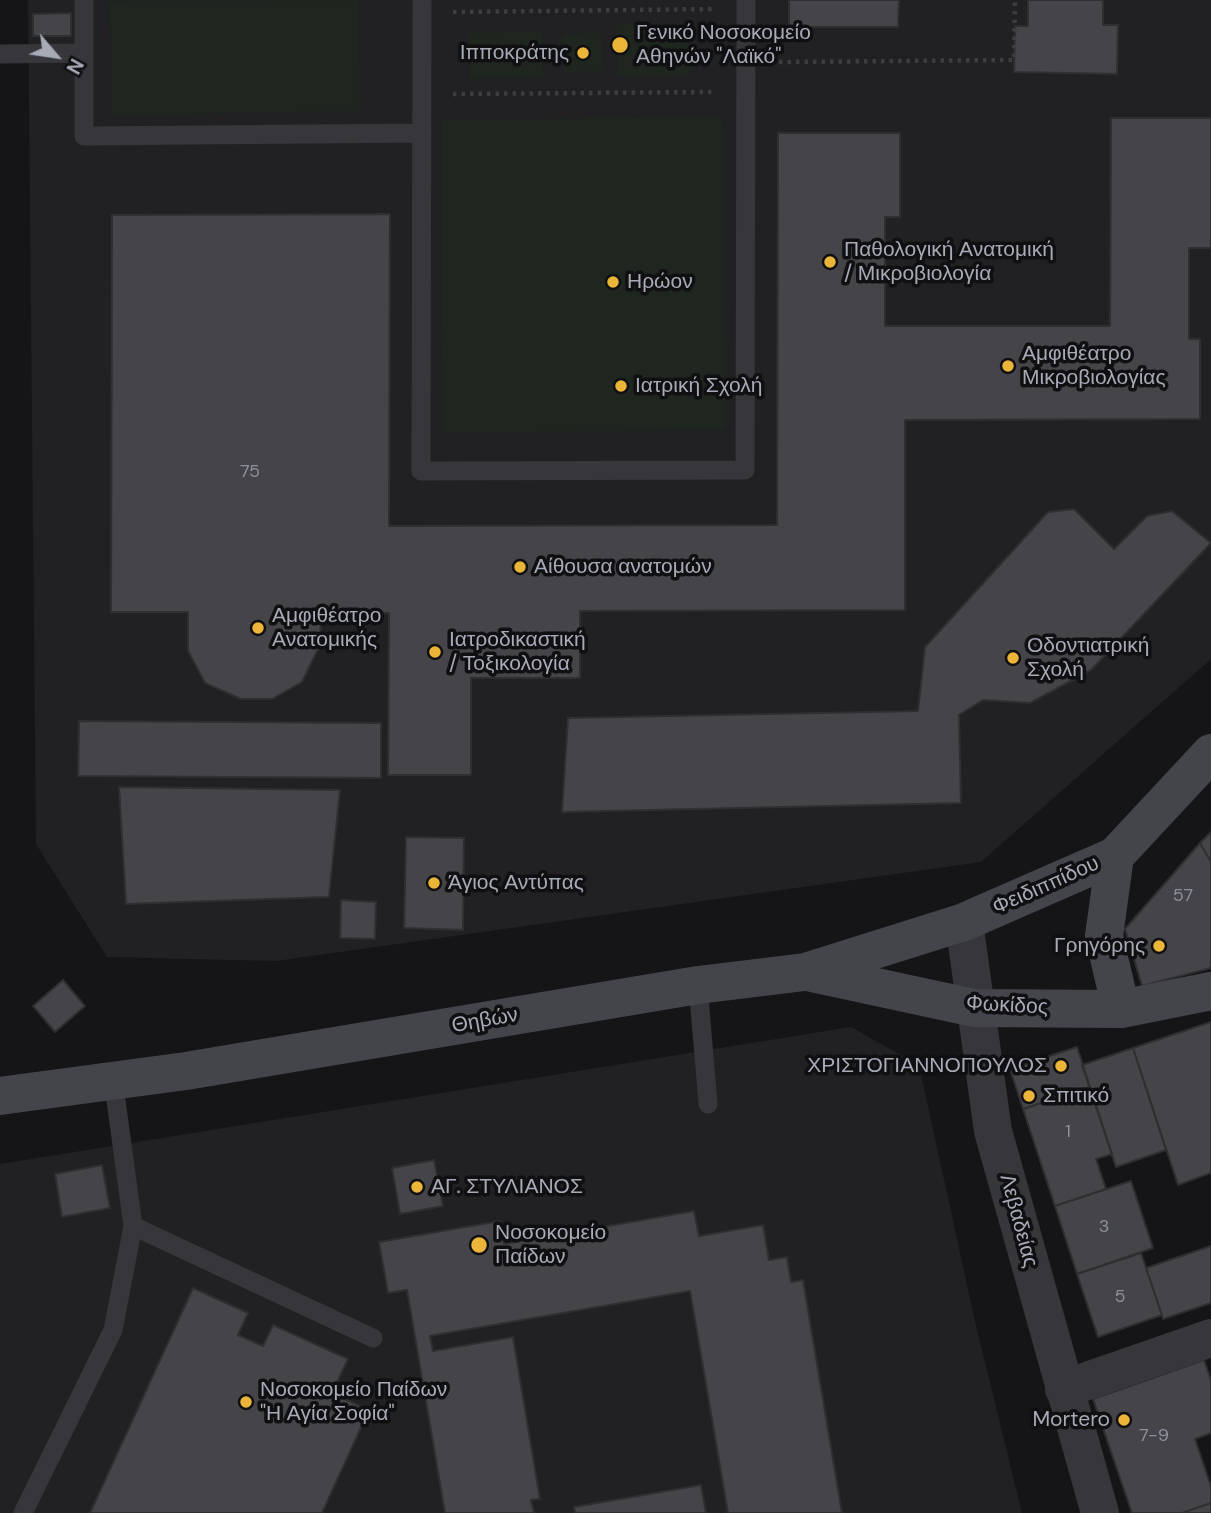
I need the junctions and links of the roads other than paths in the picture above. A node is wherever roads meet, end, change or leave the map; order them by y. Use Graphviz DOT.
graph roads {
  1 [pos="84,0"];
  2 [pos="746,4"];
  3 [pos="422,6"];
  4 [pos="84,52"];
  5 [pos="0,54"];
  6 [pos="422,133"];
  7 [pos="1211,752"];
  8 [pos="1115,856"];
  9 [pos="964,922"];
  10 [pos="805,972"];
  11 [pos="698,985"];
  12 [pos="1211,991"];
  13 [pos="974,1007"];
  14 [pos="1121,1009"];
  15 [pos="113,1078"];
  16 [pos="0,1096"];
  17 [pos="708,1104"];
  18 [pos="133,1226"];
  19 [pos="1211,1338"];
  20 [pos="373,1339"];
  21 [pos="1064,1389"];
  22 [pos="23,1513"];
  23 [pos="1100,1513"];
  1 -- 4 [label="lane"];
  2 -- 6 [label="lane"];
  3 -- 6 [label="lane"];
  4 -- 5 [label="lane"];
  4 -- 6 [label="lane"];
  7 -- 8 [label="street, Φειδιππίδου"];
  8 -- 9 [label="street, Φειδιππίδου"];
  8 -- 14 [label="street"];
  9 -- 10 [label="street, Θηβών"];
  9 -- 13 [label="street, Λεβαδείας"];
  10 -- 11 [label="street, Θηβών"];
  10 -- 13 [label="street, Φωκίδος"];
  11 -- 15 [label="street, Θηβών"];
  11 -- 17 [label="lane"];
  12 -- 14 [label="street, Φωκίδος"];
  13 -- 14 [label="street, Φωκίδος"];
  13 -- 21 [label="street, Λεβαδείας"];
  15 -- 16 [label="street, Θηβών"];
  15 -- 18 [label="lane"];
  18 -- 20 [label="lane"];
  18 -- 22 [label="lane"];
  19 -- 21 [label="street"];
  21 -- 23 [label="street, Λεβαδείας"];
}
